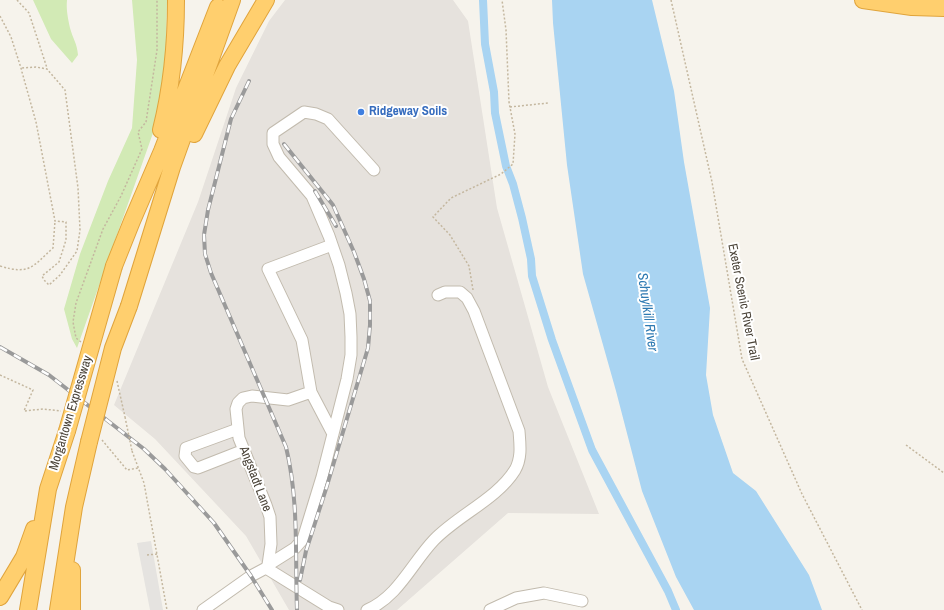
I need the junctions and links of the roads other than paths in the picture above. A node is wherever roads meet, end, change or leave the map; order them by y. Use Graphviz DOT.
graph roads {
  1 [pos="176,0"];
  2 [pos="221,0"];
  3 [pos="232,0"];
  4 [pos="266,0"];
  5 [pos="863,0"];
  6 [pos="944,8"];
  7 [pos="374,170"];
  8 [pos="132,221"];
  9 [pos="332,245"];
  10 [pos="146,250"];
  11 [pos="438,295"];
  12 [pos="311,392"];
  13 [pos="238,433"];
  14 [pos="333,434"];
  15 [pos="244,450"];
  16 [pos="48,489"];
  17 [pos="74,507"];
  18 [pos="267,566"];
  19 [pos="0,597"];
  20 [pos="582,601"];
  21 [pos="28,610"];
  22 [pos="58,610"];
  23 [pos="72,610"];
  24 [pos="203,610"];
  25 [pos="338,610"];
  26 [pos="367,610"];
  27 [pos="490,610"];
  1 -- 8 [label="highway"];
  2 -- 8 [label="highway"];
  3 -- 10 [label="highway"];
  4 -- 10 [label="highway"];
  5 -- 6 [label="highway"];
  7 -- 9 [label="lane"];
  8 -- 16 [label="highway, Morgantown Expressway, bridge"];
  9 -- 12 [label="lane"];
  9 -- 14 [label="lane"];
  10 -- 17 [label="highway, Morgantown Expressway, bridge"];
  11 -- 26 [label="lane"];
  12 -- 13 [label="lane, Angstadt Lane"];
  12 -- 14 [label="lane"];
  13 -- 15 [label="lane, Angstadt Lane"];
  13 -- 15 [label="lane"];
  14 -- 18 [label="lane"];
  15 -- 18 [label="lane, Angstadt Lane"];
  16 -- 19 [label="highway"];
  16 -- 21 [label="highway, Morgantown Expressway"];
  17 -- 22 [label="highway, Morgantown Expressway"];
  17 -- 23 [label="highway"];
  18 -- 24 [label="lane"];
  18 -- 25 [label="lane"];
  20 -- 27 [label="lane"];
}
